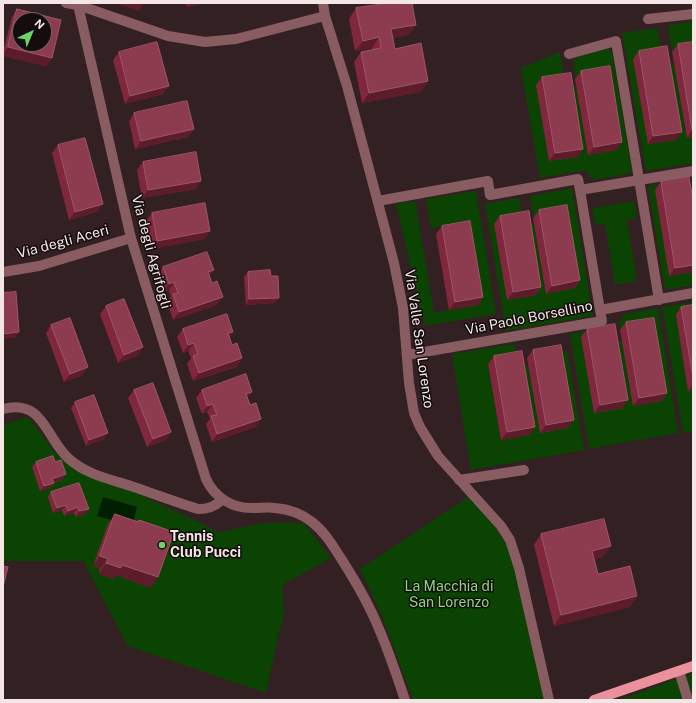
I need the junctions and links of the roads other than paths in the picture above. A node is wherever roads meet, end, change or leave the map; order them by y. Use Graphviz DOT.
graph roads {
  1 [pos="66,3"];
  2 [pos="323,3"];
  3 [pos="78,4"];
  4 [pos="693,14"];
  5 [pos="325,16"];
  6 [pos="648,20"];
  7 [pos="569,54"];
  8 [pos="693,171"];
  9 [pos="639,180"];
  10 [pos="580,190"];
  11 [pos="378,200"];
  12 [pos="131,238"];
  13 [pos="3,272"];
  14 [pos="693,294"];
  15 [pos="659,300"];
  16 [pos="600,310"];
  17 [pos="407,355"];
  18 [pos="3,409"];
  19 [pos="524,470"];
  20 [pos="459,480"];
  21 [pos="222,500"];
  22 [pos="693,666"];
  23 [pos="679,671"];
  24 [pos="405,700"];
  25 [pos="549,700"];
  26 [pos="594,700"];
  27 [pos="688,700"];
  1 -- 3 [label="street"];
  2 -- 5 [label="street, Via Valle San Lorenzo"];
  3 -- 5 [label="street"];
  3 -- 12 [label="street, Via degli Agrifogli"];
  4 -- 6 [label="street"];
  5 -- 11 [label="street, Via Valle San Lorenzo"];
  7 -- 9 [label="street"];
  8 -- 9 [label="street"];
  9 -- 10 [label="street"];
  9 -- 15 [label="street"];
  10 -- 11 [label="street"];
  10 -- 16 [label="street"];
  11 -- 17 [label="street, Via Valle San Lorenzo"];
  12 -- 13 [label="street, Via degli Aceri"];
  12 -- 21 [label="street, Via degli Agrifogli"];
  14 -- 15 [label="street, Via Paolo Borsellino"];
  15 -- 16 [label="street, Via Paolo Borsellino"];
  16 -- 17 [label="street, Via Paolo Borsellino"];
  17 -- 20 [label="street, Via Valle San Lorenzo"];
  18 -- 21 [label="street"];
  19 -- 20 [label="street"];
  20 -- 25 [label="street, Via Valle San Lorenzo"];
  21 -- 24 [label="street"];
  22 -- 23 [label="main road"];
  23 -- 26 [label="main road"];
  23 -- 27 [label="street"];
}
